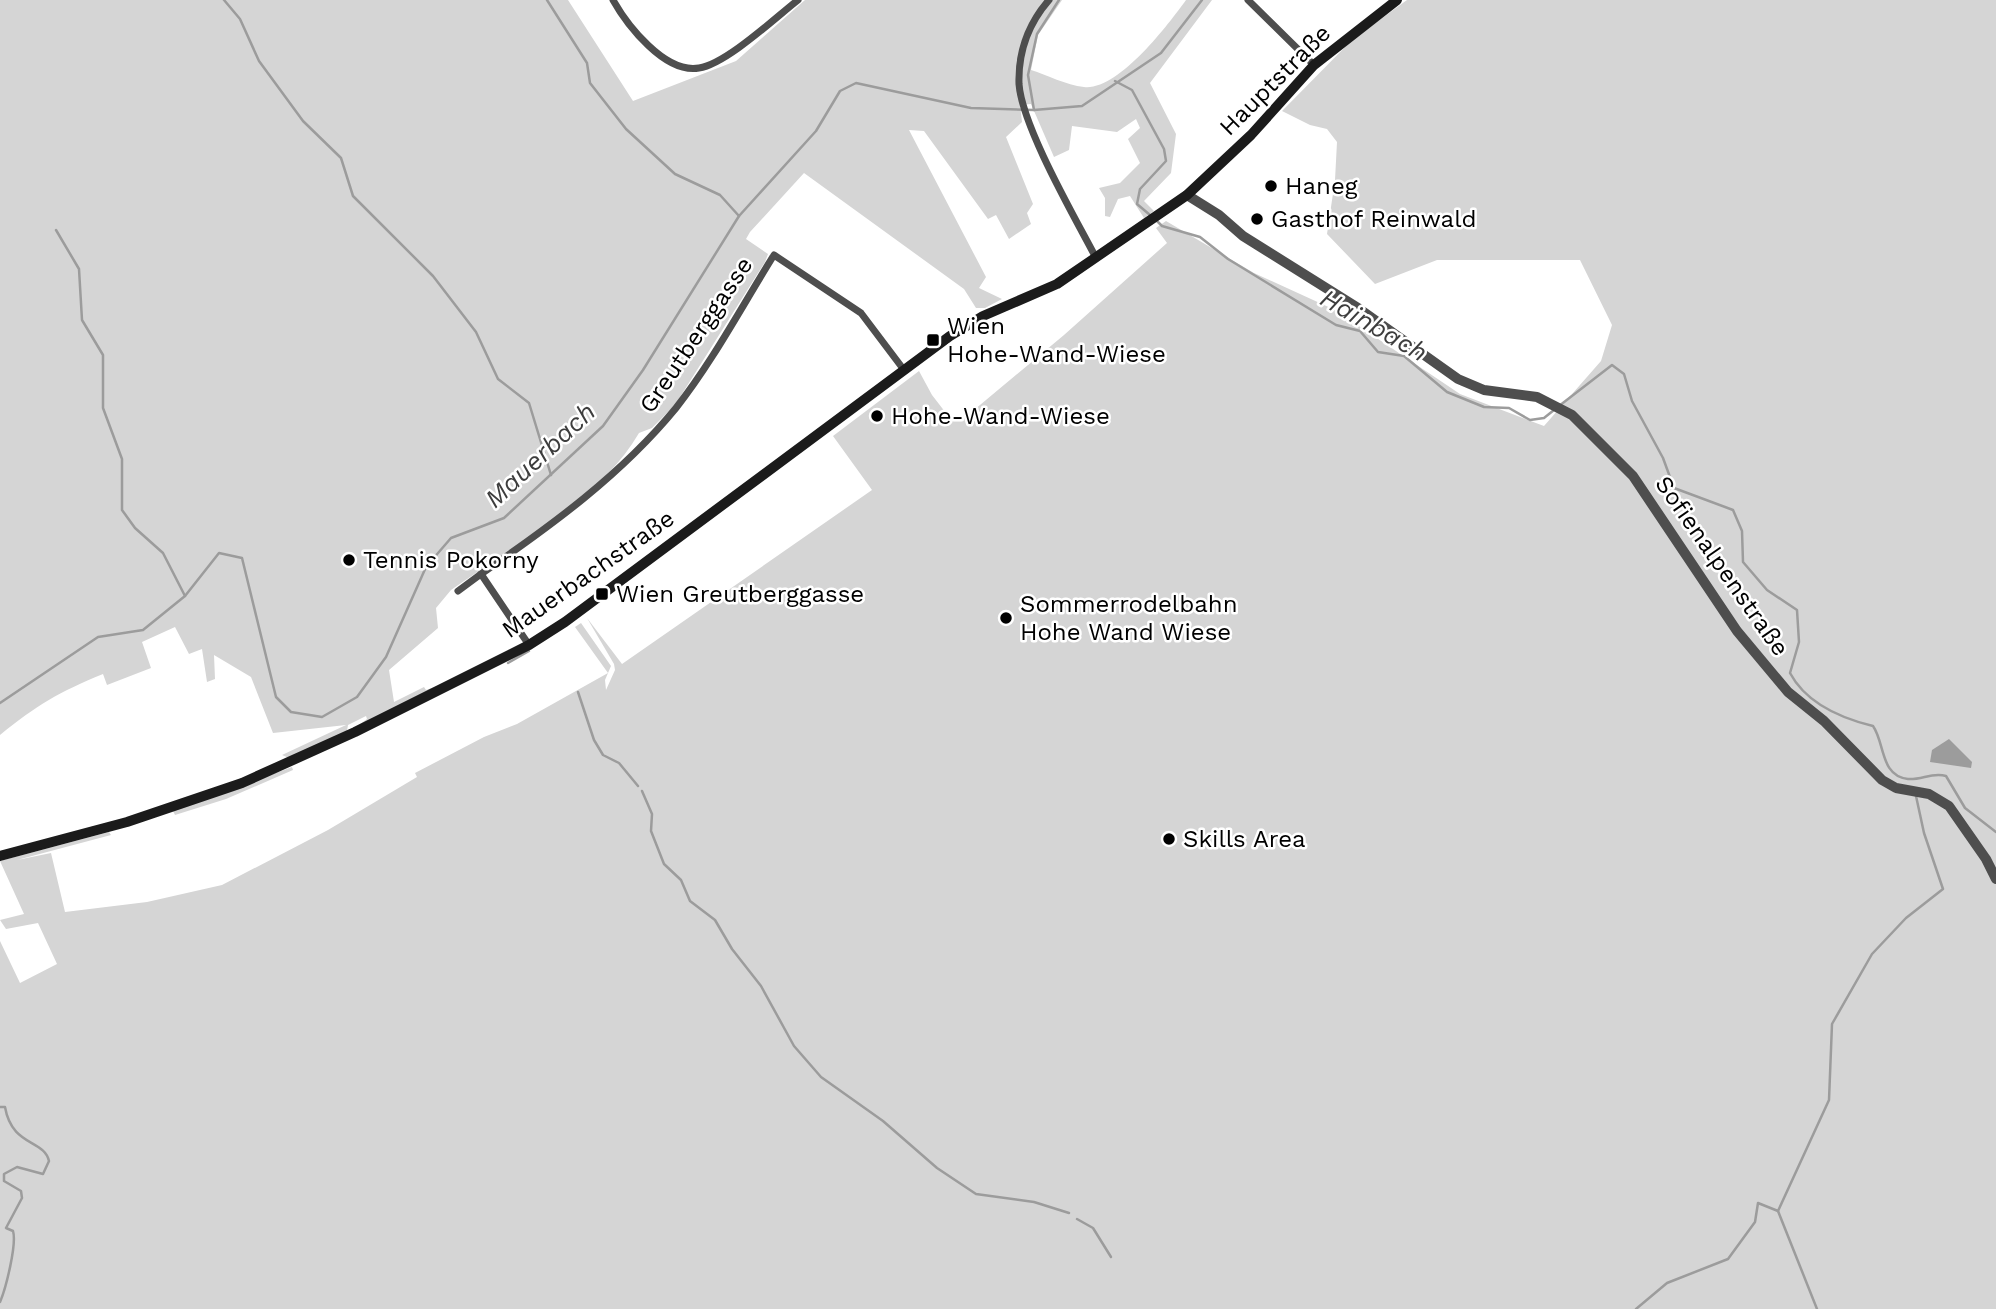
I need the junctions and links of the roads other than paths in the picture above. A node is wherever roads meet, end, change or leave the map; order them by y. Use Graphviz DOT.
graph roads {
  1 [pos="613,0"];
  2 [pos="798,0"];
  3 [pos="1049,0"];
  4 [pos="1248,0"];
  5 [pos="1397,0"];
  6 [pos="1314,65"];
  7 [pos="1187,195"];
  8 [pos="1095,256"];
  9 [pos="904,370"];
  10 [pos="481,574"];
  11 [pos="458,591"];
  12 [pos="529,645"];
  13 [pos="0,856"];
  14 [pos="1996,879"];
  1 -- 2 [label="street"];
  3 -- 8 [label="street"];
  4 -- 6 [label="street"];
  5 -- 6 [label="main road, Hauptstraße"];
  6 -- 7 [label="main road, Hauptstraße"];
  7 -- 8 [label="main road, Mauerbachstraße"];
  7 -- 14 [label="street, Sofienalpenstraße"];
  8 -- 9 [label="main road, Mauerbachstraße"];
  9 -- 10 [label="street, Greutberggasse"];
  9 -- 12 [label="main road, Mauerbachstraße"];
  10 -- 11 [label="street, Greutberggasse"];
  10 -- 12 [label="street"];
  12 -- 13 [label="main road, Mauerbachstraße"];
}
